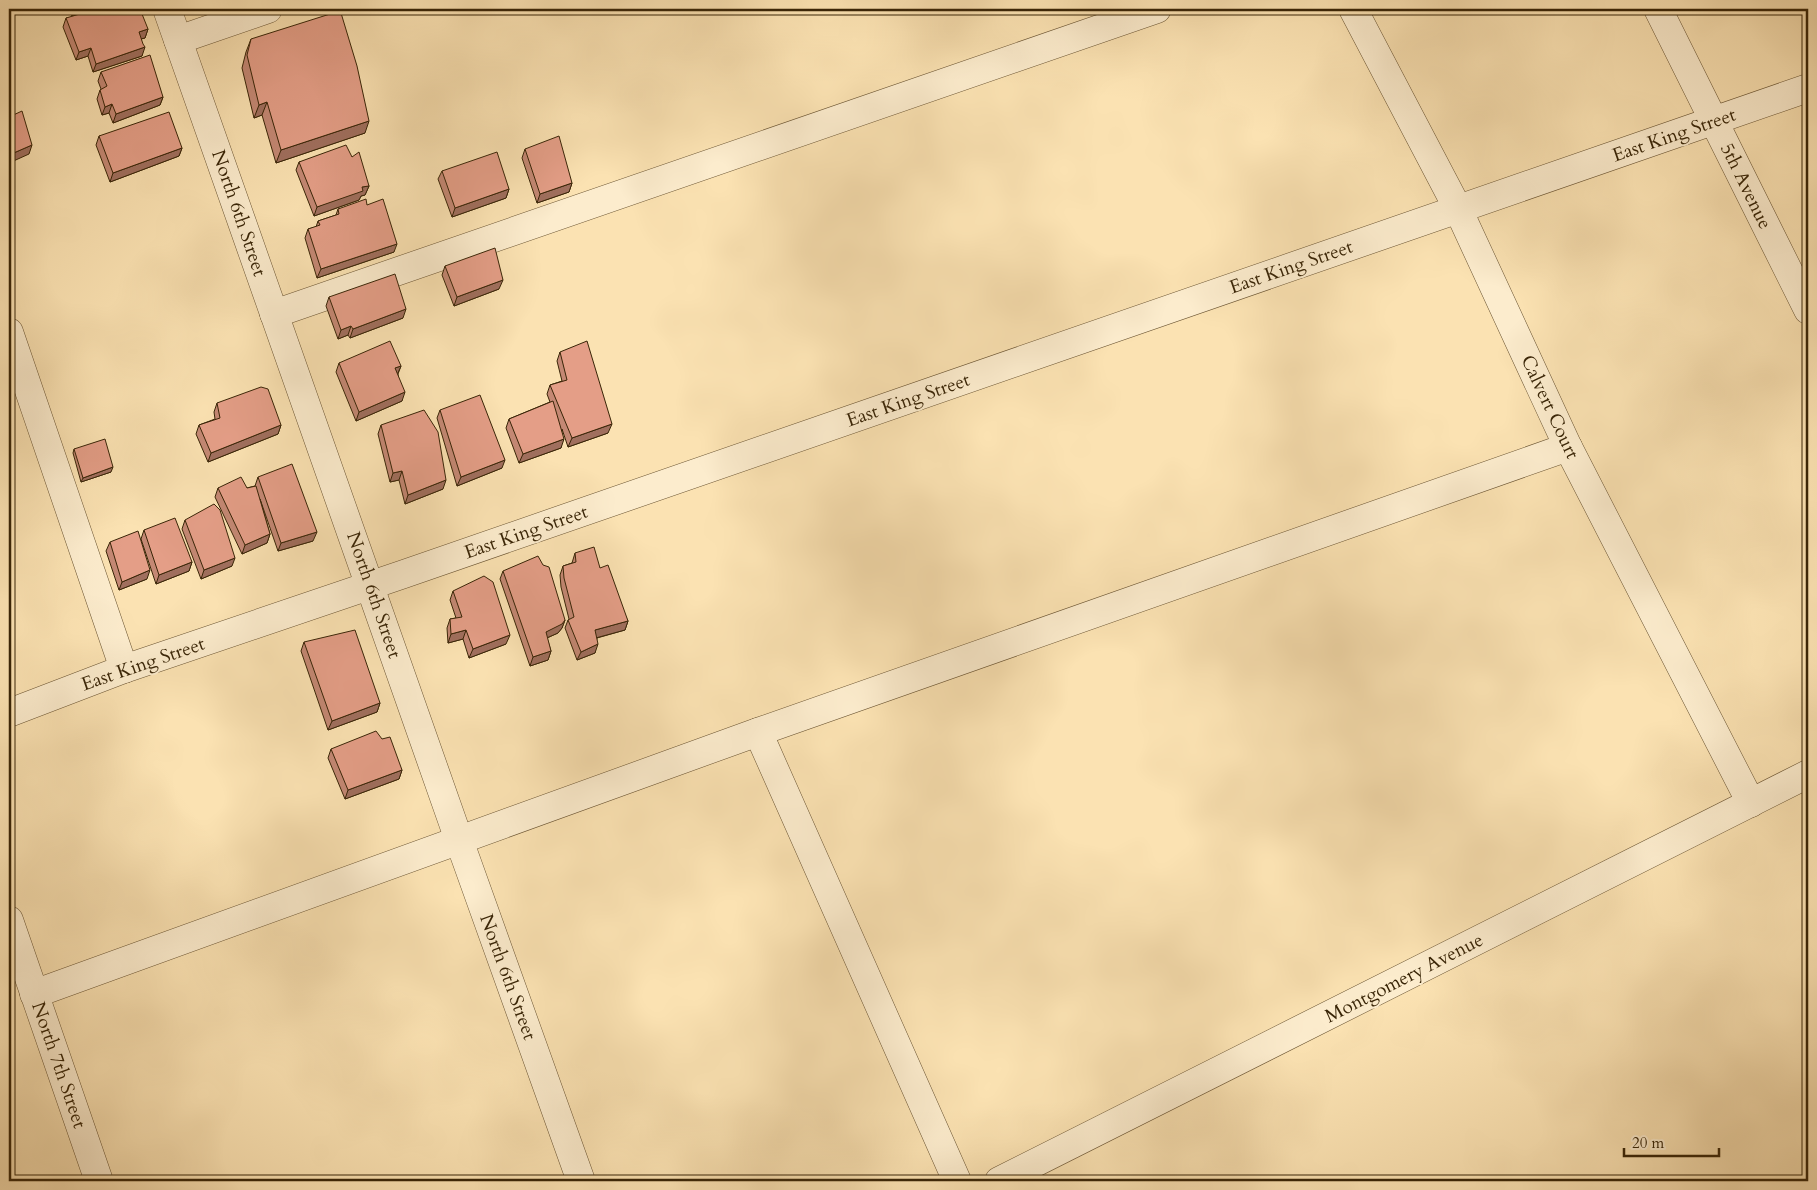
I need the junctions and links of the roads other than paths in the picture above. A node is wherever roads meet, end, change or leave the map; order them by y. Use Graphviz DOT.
graph roads {
  1 [pos="167,9"];
  2 [pos="268,9"];
  3 [pos="1158,9"];
  4 [pos="1353,9"];
  5 [pos="1658,9"];
  6 [pos="178,40"];
  7 [pos="1808,88"];
  8 [pos="1714,121"];
  9 [pos="1458,209"];
  10 [pos="1808,310"];
  11 [pos="274,314"];
  12 [pos="9,332"];
  13 [pos="1568,447"];
  14 [pos="371,586"];
  15 [pos="124,669"];
  16 [pos="9,712"];
  17 [pos="758,732"];
  18 [pos="1808,774"];
  19 [pos="1751,803"];
  20 [pos="458,840"];
  21 [pos="9,920"];
  22 [pos="34,994"];
  23 [pos="99,1181"];
  24 [pos="580,1181"];
  25 [pos="957,1181"];
  26 [pos="999,1181"];
  1 -- 6 [label="street, North 6th Street"];
  2 -- 6 [label="street"];
  3 -- 11 [label="street"];
  4 -- 9 [label="street, Calvert Court"];
  5 -- 8 [label="street, 5th Avenue"];
  6 -- 11 [label="street, North 6th Street"];
  7 -- 8 [label="street, East King Street"];
  8 -- 9 [label="street, East King Street"];
  8 -- 10 [label="street, 5th Avenue"];
  9 -- 13 [label="street, Calvert Court"];
  9 -- 14 [label="street, East King Street"];
  11 -- 14 [label="street, North 6th Street"];
  12 -- 15 [label="street"];
  13 -- 17 [label="street"];
  13 -- 19 [label="street, Calvert Court"];
  14 -- 15 [label="street, East King Street"];
  14 -- 20 [label="street, North 6th Street"];
  15 -- 16 [label="street, East King Street"];
  17 -- 20 [label="street"];
  17 -- 25 [label="street"];
  18 -- 19 [label="street, Montgomery Avenue"];
  19 -- 26 [label="street, Montgomery Avenue"];
  20 -- 22 [label="street"];
  20 -- 24 [label="street, North 6th Street"];
  21 -- 22 [label="street, North 7th Street"];
  22 -- 23 [label="street, North 7th Street"];
}
